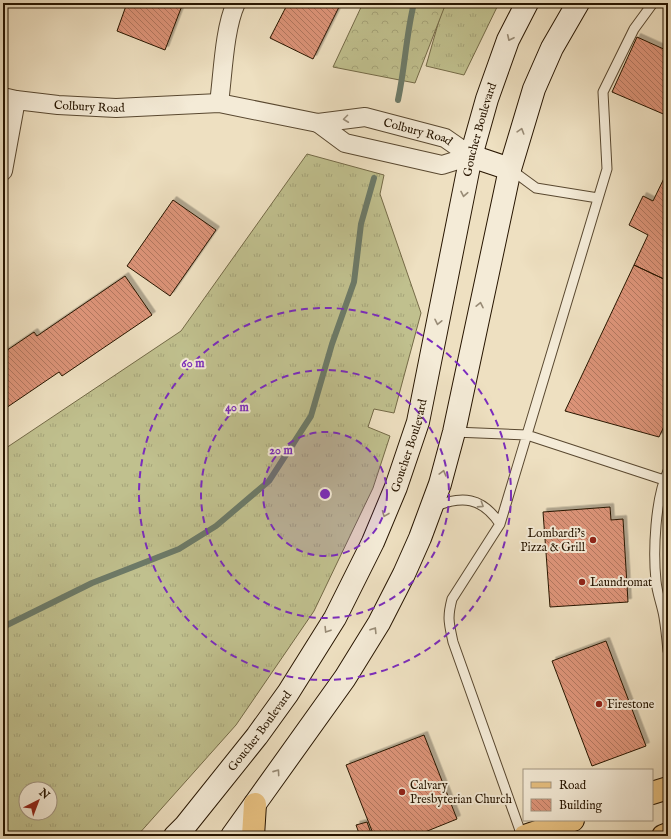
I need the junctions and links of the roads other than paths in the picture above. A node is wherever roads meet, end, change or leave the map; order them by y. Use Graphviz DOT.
graph roads {
  1 [pos="236,3"];
  2 [pos="527,3"];
  3 [pos="578,3"];
  4 [pos="653,3"];
  5 [pos="10,99"];
  6 [pos="220,103"];
  7 [pos="318,122"];
  8 [pos="471,156"];
  9 [pos="510,169"];
  10 [pos="3,171"];
  11 [pos="598,198"];
  12 [pos="454,432"];
  13 [pos="527,435"];
  14 [pos="666,475"];
  15 [pos="431,509"];
  16 [pos="500,524"];
  17 [pos="666,620"];
  18 [pos="668,651"];
  19 [pos="668,788"];
  20 [pos="653,793"];
  21 [pos="255,804"];
  22 [pos="570,821"];
  23 [pos="668,834"];
  24 [pos="175,836"];
  25 [pos="232,836"];
  26 [pos="253,836"];
  27 [pos="522,836"];
  28 [pos="526,836"];
  29 [pos="663,836"];
  1 -- 6 [label="street"];
  2 -- 8 [label="main road, Goucher Boulevard, one-way"];
  9 -- 3 [label="main road, one-way"];
  4 -- 11 [label="lane"];
  5 -- 6 [label="street, Colbury Road"];
  5 -- 10 [label="street"];
  6 -- 7 [label="street, Colbury Road"];
  8 -- 7 [label="street, Colbury Road, one-way"];
  7 -- 8 [label="street, Colbury Road"];
  8 -- 9 [label="main road"];
  8 -- 24 [label="main road, Goucher Boulevard, one-way"];
  9 -- 11 [label="lane"];
  12 -- 9 [label="main road, one-way"];
  11 -- 13 [label="lane"];
  12 -- 13 [label="lane"];
  15 -- 12 [label="main road, one-way"];
  13 -- 14 [label="lane"];
  13 -- 16 [label="lane"];
  14 -- 17 [label="lane"];
  15 -- 16 [label="lane, one-way"];
  21 -- 15 [label="main road, one-way"];
  16 -- 27 [label="lane"];
  17 -- 18 [label="lane"];
  19 -- 20 [label="main road"];
  21 -- 25 [label="main road"];
  21 -- 26 [label="main road"];
  22 -- 28 [label="main road"];
  23 -- 29 [label="main road"];
}
